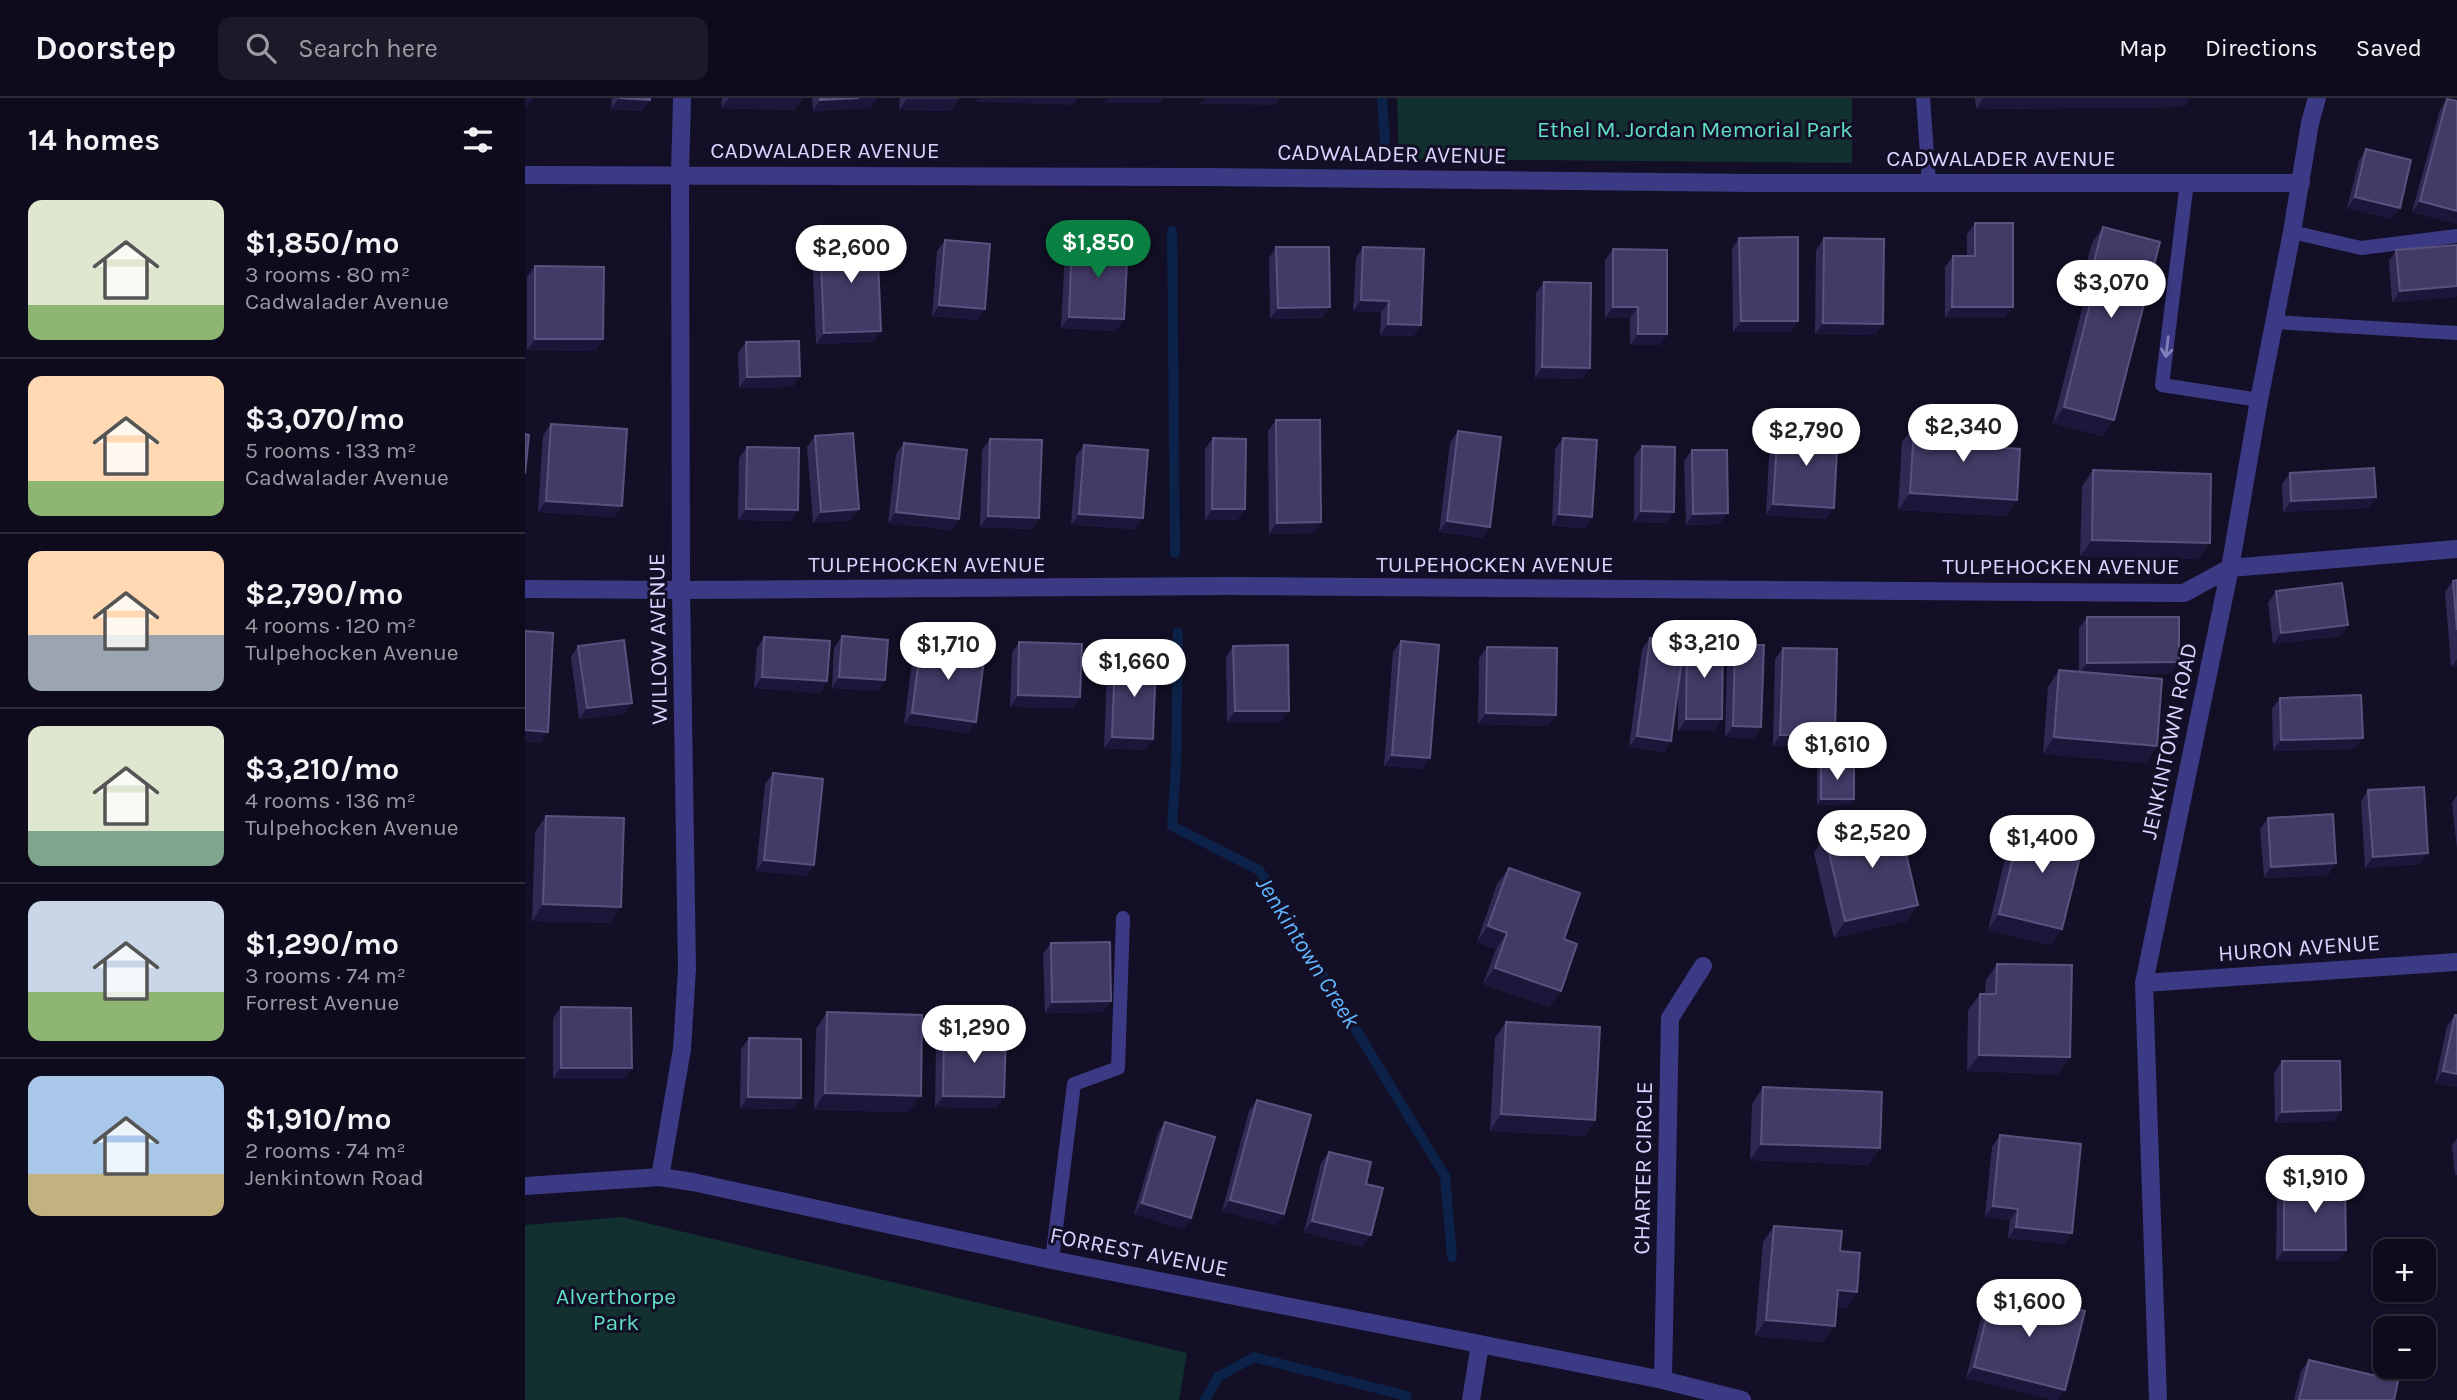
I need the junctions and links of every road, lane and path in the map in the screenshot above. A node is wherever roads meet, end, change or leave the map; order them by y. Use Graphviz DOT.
graph roads {
  1 [pos="682,98"];
  2 [pos="1923,98"];
  3 [pos="2317,98"];
  4 [pos="680,174"];
  5 [pos="525,175"];
  6 [pos="1929,183"];
  7 [pos="2187,183"];
  8 [pos="2301,183"];
  9 [pos="2292,232"];
  10 [pos="2457,236"];
  11 [pos="2274,322"];
  12 [pos="2457,333"];
  13 [pos="2259,400"];
  14 [pos="2457,549"];
  15 [pos="2230,568"];
  16 [pos="525,589"];
  17 [pos="681,590"];
  18 [pos="1123,918"];
  19 [pos="2457,962"];
  20 [pos="1703,966"];
  21 [pos="2144,983"];
  22 [pos="660,1177"];
  23 [pos="525,1186"];
  24 [pos="1052,1260"];
  25 [pos="1480,1343"];
  26 [pos="1663,1380"];
  27 [pos="1471,1400"];
  28 [pos="1742,1400"];
  29 [pos="2158,1400"];
  1 -- 4 [label="street, WILLOW AVENUE"];
  2 -- 6 [label="lane"];
  3 -- 8 [label="street, JENKINTOWN ROAD"];
  4 -- 5 [label="street, CADWALADER AVENUE"];
  4 -- 6 [label="street, CADWALADER AVENUE"];
  4 -- 17 [label="street, WILLOW AVENUE"];
  6 -- 7 [label="street, CADWALADER AVENUE"];
  7 -- 8 [label="street, CADWALADER AVENUE"];
  7 -- 13 [label="lane, one-way"];
  8 -- 9 [label="street, JENKINTOWN ROAD"];
  9 -- 10 [label="lane"];
  9 -- 11 [label="street, JENKINTOWN ROAD"];
  11 -- 12 [label="lane"];
  11 -- 13 [label="street, JENKINTOWN ROAD"];
  13 -- 15 [label="street, JENKINTOWN ROAD"];
  14 -- 15 [label="street, TULPEHOCKEN AVENUE"];
  15 -- 17 [label="street, TULPEHOCKEN AVENUE"];
  15 -- 21 [label="street, JENKINTOWN ROAD"];
  16 -- 17 [label="street, TULPEHOCKEN AVENUE"];
  17 -- 22 [label="street, WILLOW AVENUE"];
  18 -- 24 [label="lane"];
  19 -- 21 [label="street, HURON AVENUE"];
  20 -- 26 [label="street, CHARTER CIRCLE"];
  21 -- 29 [label="street, JENKINTOWN ROAD"];
  22 -- 23 [label="street, FORREST AVENUE"];
  22 -- 24 [label="street, FORREST AVENUE"];
  24 -- 25 [label="street, FORREST AVENUE"];
  25 -- 26 [label="street, FORREST AVENUE"];
  25 -- 27 [label="street"];
  26 -- 28 [label="street, FORREST AVENUE"];
}
